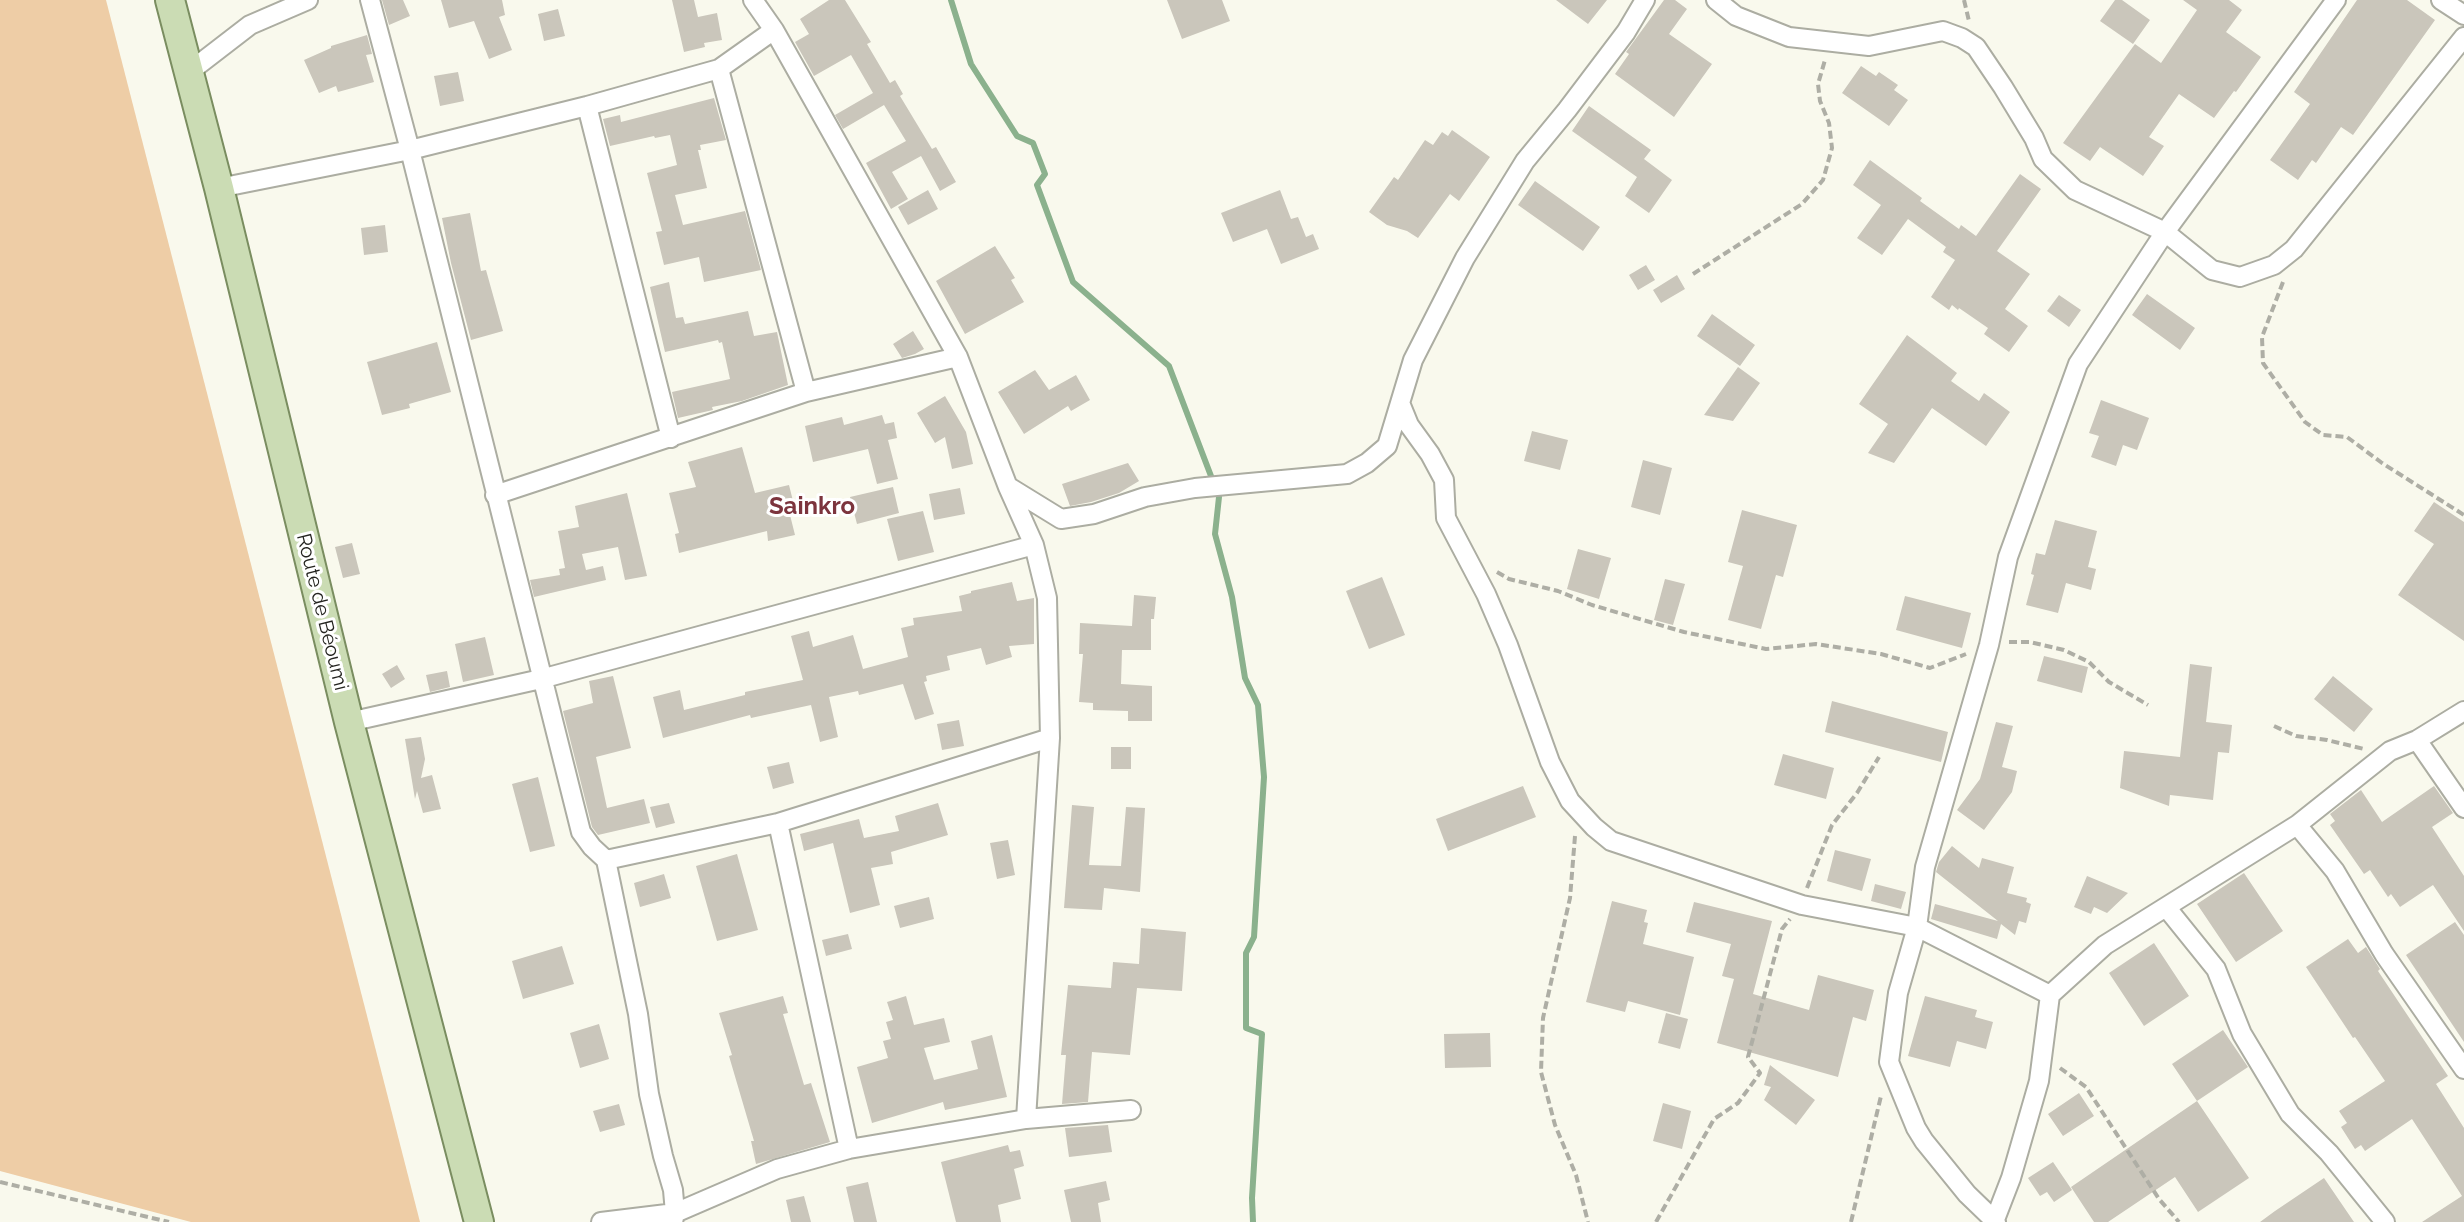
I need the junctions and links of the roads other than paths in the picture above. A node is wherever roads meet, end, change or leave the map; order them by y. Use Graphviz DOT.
graph roads {
  1 [pos="170,0"];
  2 [pos="308,0"];
  3 [pos="370,0"];
  4 [pos="753,0"];
  5 [pos="1645,0"];
  6 [pos="1716,0"];
  7 [pos="2336,0"];
  8 [pos="2441,0"];
  9 [pos="2464,15"];
  10 [pos="774,30"];
  11 [pos="2464,37"];
  12 [pos="719,69"];
  13 [pos="189,72"];
  14 [pos="587,106"];
  15 [pos="410,150"];
  16 [pos="219,188"];
  17 [pos="2165,232"];
  18 [pos="958,357"];
  19 [pos="806,392"];
  20 [pos="1400,403"];
  21 [pos="671,438"];
  22 [pos="1008,487"];
  23 [pos="495,495"];
  24 [pos="1034,545"];
  25 [pos="541,679"];
  26 [pos="2464,711"];
  27 [pos="349,722"];
  28 [pos="1050,738"];
  29 [pos="2417,740"];
  30 [pos="2464,808"];
  31 [pos="778,823"];
  32 [pos="2297,825"];
  33 [pos="606,860"];
  34 [pos="2166,907"];
  35 [pos="1917,927"];
  36 [pos="2050,995"];
  37 [pos="2464,1069"];
  38 [pos="1131,1110"];
  39 [pos="1026,1119"];
  40 [pos="849,1149"];
  41 [pos="674,1218"];
  42 [pos="1995,1221"];
  43 [pos="479,1222"];
  44 [pos="601,1222"];
  45 [pos="2385,1222"];
  1 -- 13 [label="main road, Route de Béoumi"];
  2 -- 13 [label="street"];
  3 -- 15 [label="street"];
  4 -- 10 [label="street"];
  5 -- 20 [label="street"];
  6 -- 17 [label="street"];
  7 -- 17 [label="street"];
  8 -- 9 [label="street"];
  10 -- 12 [label="street"];
  10 -- 18 [label="street"];
  11 -- 17 [label="street"];
  12 -- 14 [label="street"];
  12 -- 19 [label="street"];
  13 -- 16 [label="main road, Route de Béoumi"];
  14 -- 15 [label="street"];
  14 -- 21 [label="street"];
  15 -- 16 [label="street"];
  15 -- 23 [label="street"];
  16 -- 27 [label="main road, Route de Béoumi"];
  17 -- 35 [label="street"];
  18 -- 19 [label="street"];
  18 -- 22 [label="street"];
  19 -- 21 [label="street"];
  20 -- 22 [label="street"];
  20 -- 35 [label="street"];
  21 -- 23 [label="street"];
  22 -- 24 [label="street"];
  23 -- 25 [label="street"];
  24 -- 25 [label="street"];
  24 -- 28 [label="street"];
  25 -- 27 [label="street"];
  25 -- 33 [label="street"];
  26 -- 29 [label="street"];
  27 -- 43 [label="main road, Route de Béoumi"];
  28 -- 31 [label="street"];
  28 -- 39 [label="street"];
  29 -- 30 [label="street"];
  29 -- 32 [label="street"];
  31 -- 33 [label="street"];
  31 -- 40 [label="street"];
  32 -- 34 [label="street"];
  32 -- 37 [label="street"];
  33 -- 41 [label="street"];
  34 -- 36 [label="street"];
  34 -- 45 [label="street"];
  35 -- 36 [label="street"];
  35 -- 42 [label="street"];
  36 -- 42 [label="street"];
  38 -- 39 [label="street"];
  39 -- 40 [label="street"];
  40 -- 41 [label="street"];
  41 -- 44 [label="street"];
}
